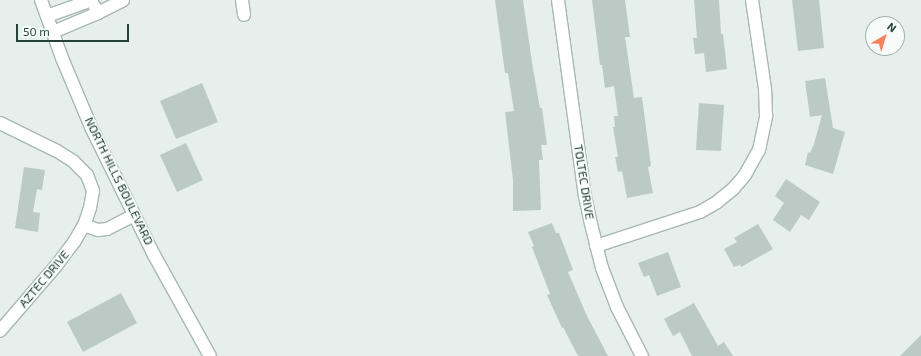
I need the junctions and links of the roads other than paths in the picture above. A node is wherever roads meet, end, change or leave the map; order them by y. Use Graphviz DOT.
graph roads {
  1 [pos="41,0"];
  2 [pos="92,0"];
  3 [pos="123,0"];
  4 [pos="242,0"];
  5 [pos="558,0"];
  6 [pos="752,0"];
  7 [pos="98,13"];
  8 [pos="244,15"];
  9 [pos="47,16"];
  10 [pos="53,32"];
  11 [pos="0,123"];
  12 [pos="134,215"];
  13 [pos="84,225"];
  14 [pos="596,246"];
  15 [pos="0,331"];
  16 [pos="210,356"];
  17 [pos="642,356"];
  1 -- 9 [label="street, NORTH HILLS BOULEVARD"];
  2 -- 7 [label="street"];
  2 -- 9 [label="street"];
  3 -- 7 [label="street"];
  4 -- 8 [label="street"];
  5 -- 14 [label="street, TOLTEC DRIVE"];
  6 -- 14 [label="street"];
  7 -- 10 [label="street"];
  9 -- 10 [label="street, NORTH HILLS BOULEVARD"];
  10 -- 12 [label="street, NORTH HILLS BOULEVARD"];
  11 -- 13 [label="street, AZTEC DRIVE"];
  12 -- 13 [label="street"];
  12 -- 16 [label="street, NORTH HILLS BOULEVARD"];
  13 -- 15 [label="street, AZTEC DRIVE"];
  14 -- 17 [label="street, TOLTEC DRIVE"];
}
